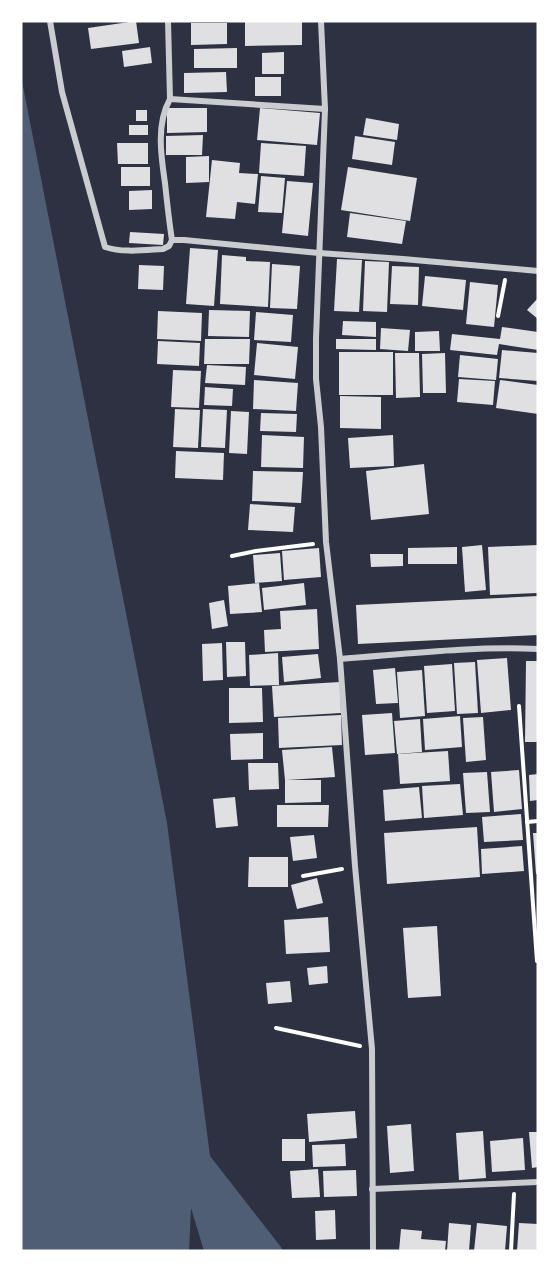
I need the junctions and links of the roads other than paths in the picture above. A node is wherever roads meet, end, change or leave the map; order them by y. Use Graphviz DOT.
graph roads {
  1 [pos="50,21"];
  2 [pos="168,21"];
  3 [pos="321,21"];
  4 [pos="170,99"];
  5 [pos="325,109"];
  6 [pos="171,240"];
  7 [pos="319,253"];
  8 [pos="538,271"];
  9 [pos="538,649"];
  10 [pos="340,659"];
  11 [pos="538,1182"];
  12 [pos="372,1189"];
  13 [pos="374,1251"];
  1 -- 6 [label="street"];
  2 -- 4 [label="street"];
  3 -- 5 [label="street"];
  4 -- 5 [label="street"];
  4 -- 6 [label="street"];
  5 -- 7 [label="street"];
  6 -- 7 [label="street"];
  7 -- 8 [label="street"];
  7 -- 10 [label="street"];
  9 -- 10 [label="street"];
  10 -- 12 [label="street"];
  11 -- 12 [label="street"];
  12 -- 13 [label="street"];
}
